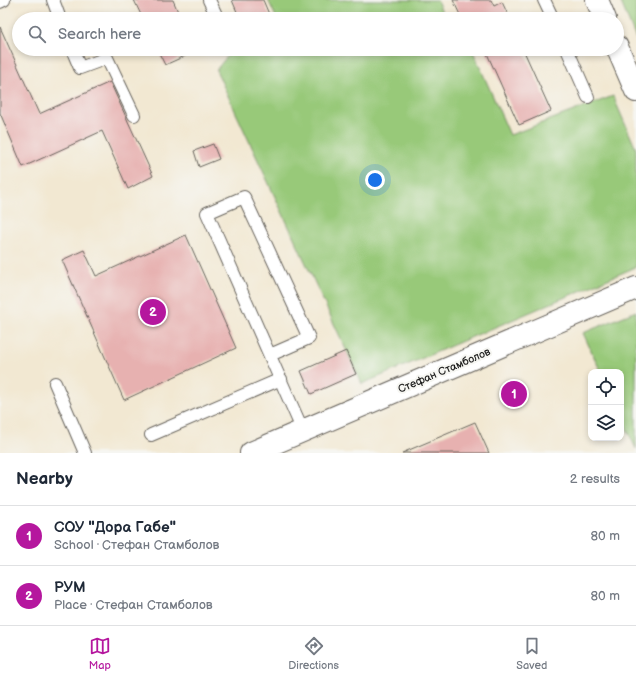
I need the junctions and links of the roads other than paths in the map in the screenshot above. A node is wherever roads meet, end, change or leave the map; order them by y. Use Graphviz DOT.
graph roads {
  1 [pos="4,0"];
  2 [pos="53,0"];
  3 [pos="209,0"];
  4 [pos="544,0"];
  5 [pos="597,0"];
  6 [pos="0,2"];
  7 [pos="57,12"];
  8 [pos="215,12"];
  9 [pos="550,12"];
  10 [pos="602,12"];
  11 [pos="75,56"];
  12 [pos="570,56"];
  13 [pos="621,56"];
  14 [pos="636,91"];
  15 [pos="588,97"];
  16 [pos="134,115"];
  17 [pos="636,288"];
  18 [pos="270,355"];
  19 [pos="281,379"];
  20 [pos="55,383"];
  21 [pos="304,431"];
  22 [pos="152,435"];
  23 [pos="85,453"];
  24 [pos="251,453"];
  1 -- 6 [label="lane"];
  2 -- 7 [label="lane"];
  3 -- 8 [label="lane"];
  4 -- 9 [label="lane"];
  5 -- 10 [label="street"];
  11 -- 16 [label="lane"];
  12 -- 15 [label="lane"];
  13 -- 14 [label="street"];
  17 -- 21 [label="street, Стефан Стамболов"];
  18 -- 18 [label="lane"];
  18 -- 19 [label="lane"];
  19 -- 21 [label="lane"];
  19 -- 22 [label="lane"];
  20 -- 23 [label="lane"];
  21 -- 24 [label="street, Стефан Стамболов"];
}
